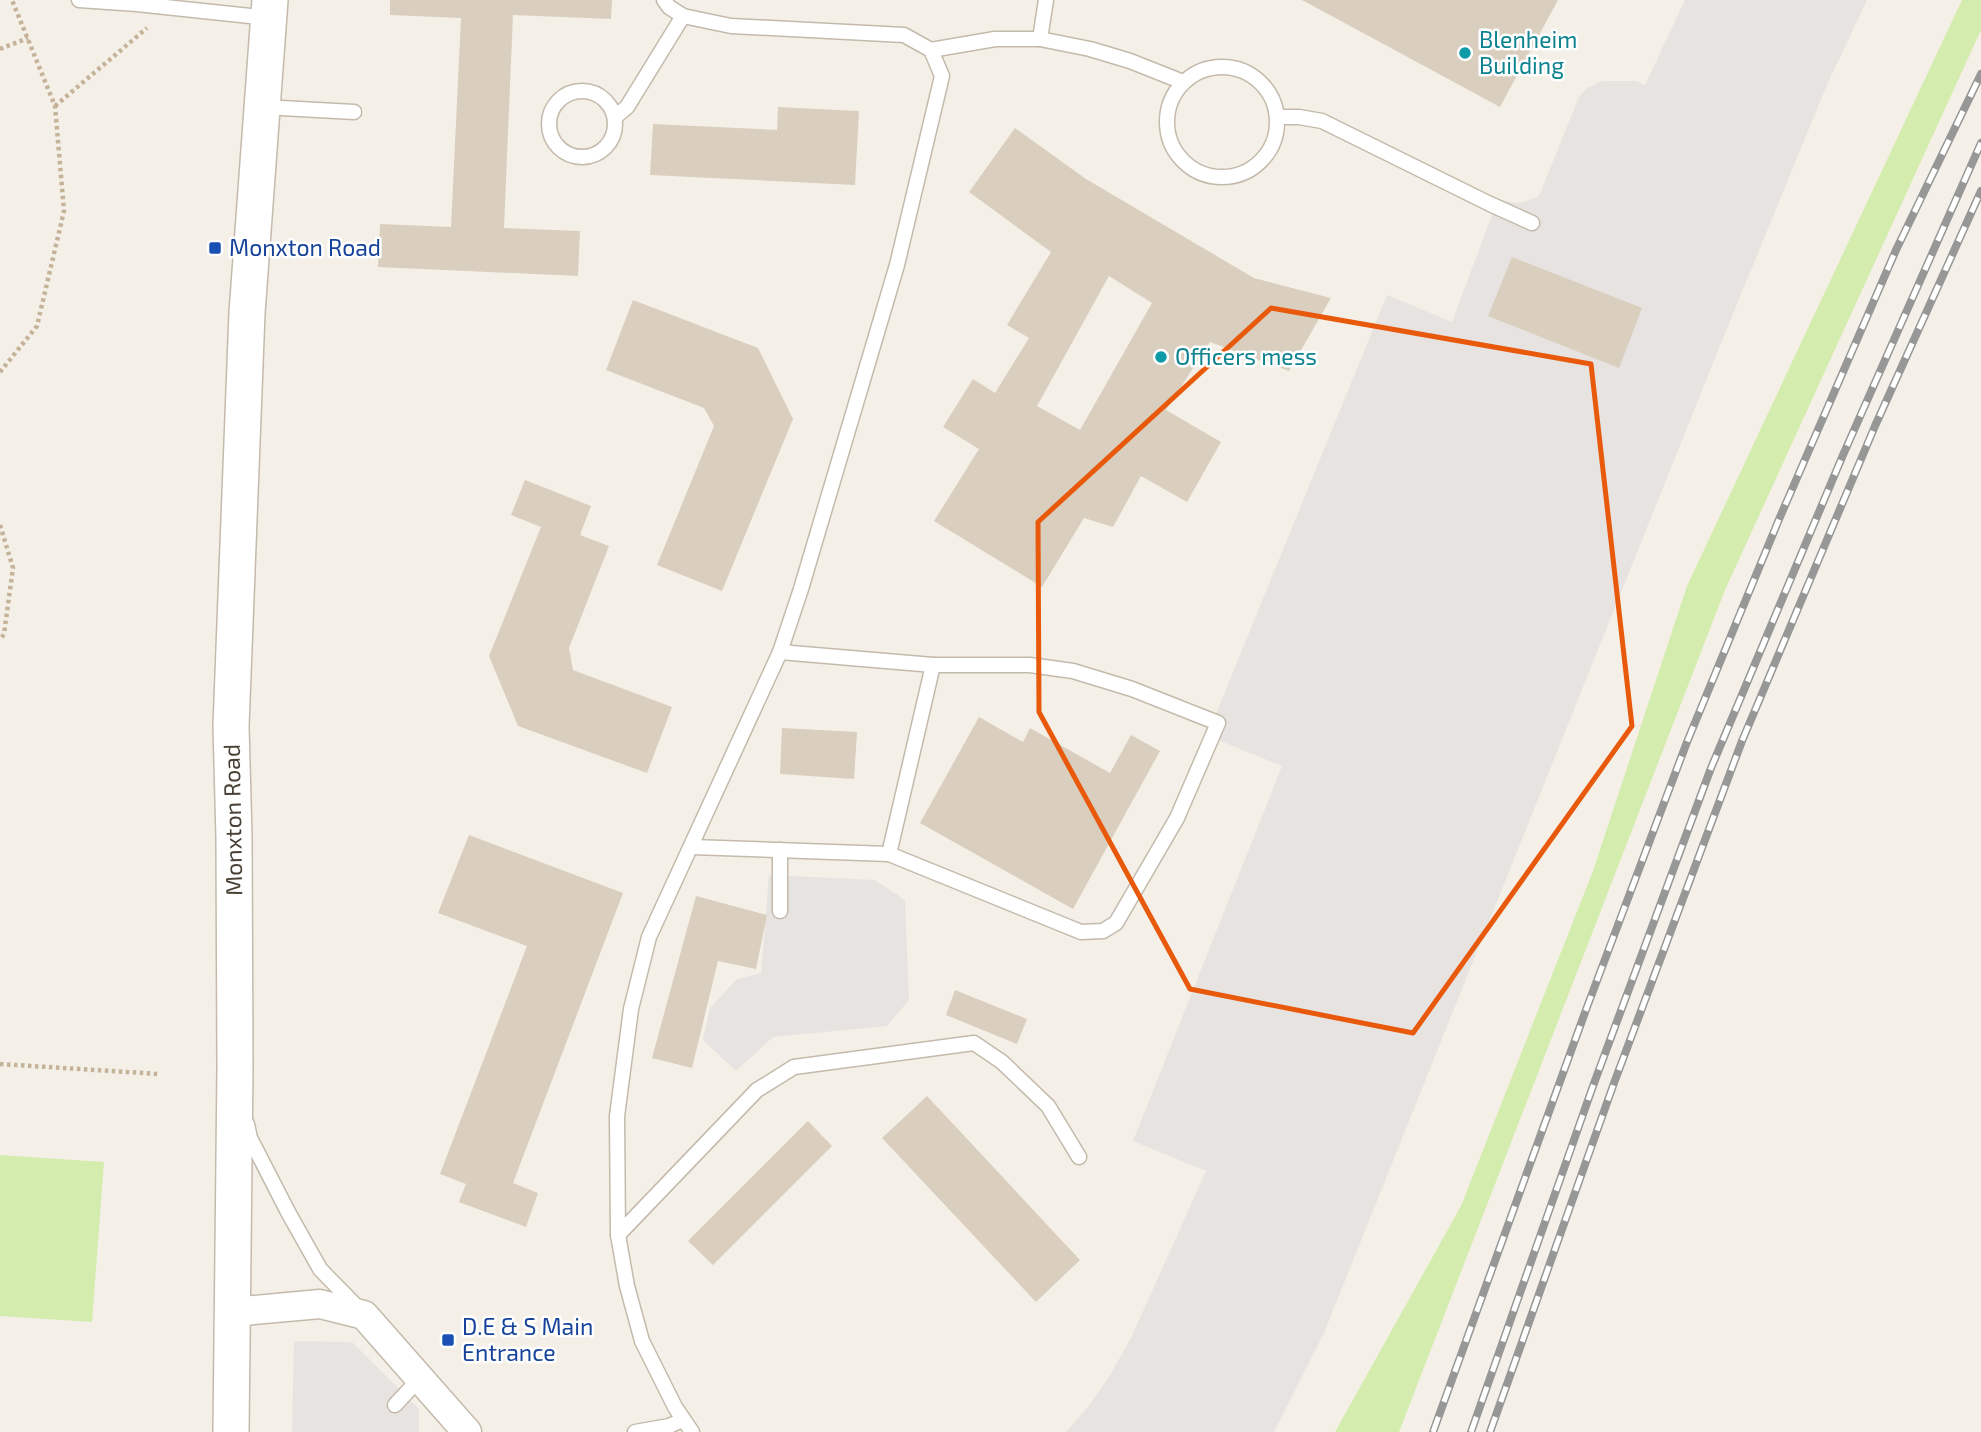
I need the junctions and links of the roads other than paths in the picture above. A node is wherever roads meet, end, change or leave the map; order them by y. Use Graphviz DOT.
graph roads {
  1 [pos="79,0"];
  2 [pos="664,0"];
  3 [pos="1046,0"];
  4 [pos="269,9"];
  5 [pos="683,16"];
  6 [pos="1040,39"];
  7 [pos="931,50"];
  8 [pos="1183,82"];
  9 [pos="263,107"];
  10 [pos="354,112"];
  11 [pos="615,117"];
  12 [pos="1278,117"];
  13 [pos="1532,223"];
  14 [pos="779,652"];
  15 [pos="933,665"];
  16 [pos="692,847"];
  17 [pos="780,850"];
  18 [pos="889,855"];
  19 [pos="780,911"];
  20 [pos="235,1067"];
  21 [pos="1079,1157"];
  22 [pos="618,1235"];
  23 [pos="232,1312"];
  24 [pos="364,1315"];
  25 [pos="420,1378"];
  26 [pos="395,1405"];
  27 [pos="682,1420"];
  28 [pos="231,1432"];
  29 [pos="467,1432"];
  30 [pos="635,1432"];
  31 [pos="692,1432"];
  1 -- 4 [label="lane"];
  2 -- 5 [label="lane"];
  3 -- 6 [label="lane"];
  4 -- 9 [label="street, Monxton Road"];
  5 -- 7 [label="lane"];
  5 -- 11 [label="lane"];
  6 -- 7 [label="lane"];
  6 -- 8 [label="lane"];
  7 -- 14 [label="lane"];
  8 -- 12 [label="lane"];
  8 -- 12 [label="lane"];
  9 -- 10 [label="lane"];
  9 -- 20 [label="street, Monxton Road"];
  11 -- 11 [label="lane"];
  12 -- 13 [label="lane"];
  14 -- 15 [label="lane"];
  14 -- 16 [label="lane"];
  15 -- 18 [label="lane"];
  15 -- 18 [label="lane"];
  16 -- 17 [label="lane"];
  16 -- 22 [label="lane"];
  17 -- 18 [label="lane"];
  17 -- 19 [label="lane"];
  20 -- 23 [label="street, Monxton Road"];
  20 -- 24 [label="lane"];
  21 -- 22 [label="lane"];
  22 -- 27 [label="lane"];
  23 -- 24 [label="street"];
  23 -- 28 [label="street, Monxton Road"];
  24 -- 25 [label="street"];
  25 -- 26 [label="lane"];
  25 -- 29 [label="street"];
  27 -- 30 [label="lane"];
  27 -- 31 [label="lane"];
}
